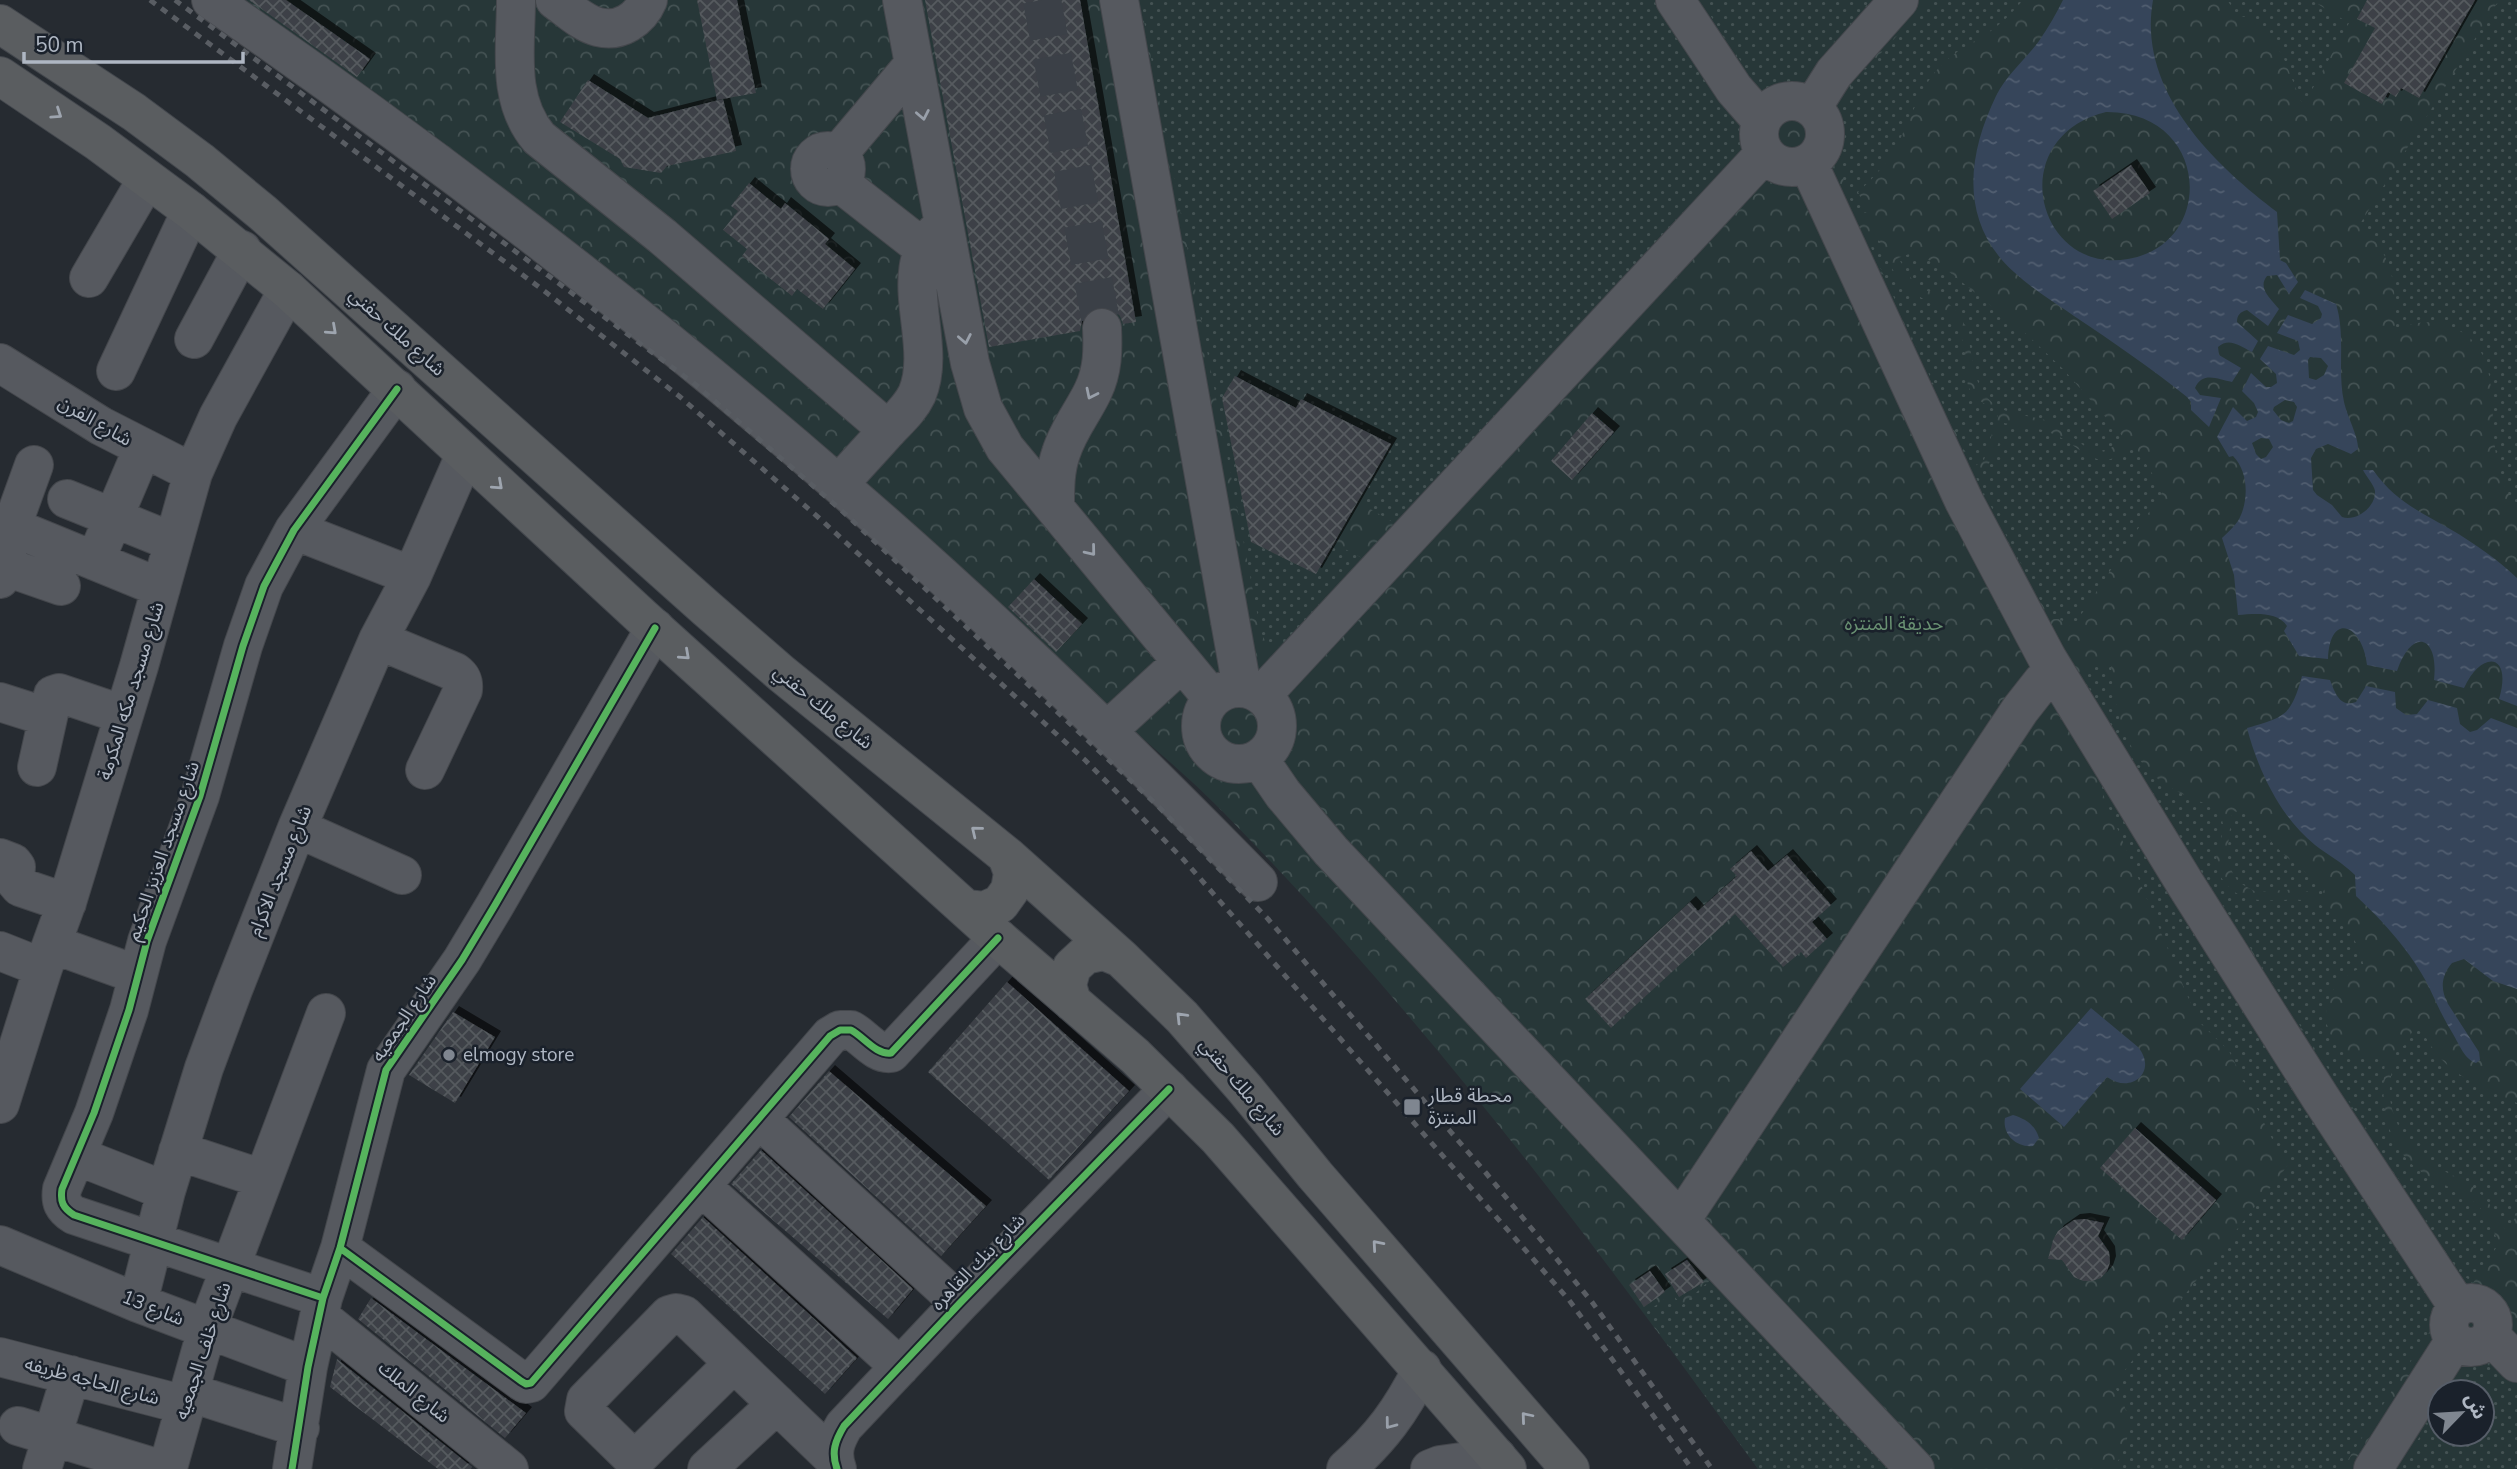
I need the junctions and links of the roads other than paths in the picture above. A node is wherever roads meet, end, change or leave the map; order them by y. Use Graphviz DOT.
graph roads {
  1 [pos="211,0"];
  2 [pos="516,0"];
  3 [pos="555,0"];
  4 [pos="648,0"];
  5 [pos="902,0"];
  6 [pos="1118,0"];
  7 [pos="1675,0"];
  8 [pos="1899,0"];
  9 [pos="0,24"];
  10 [pos="914,64"];
  11 [pos="0,76"];
  12 [pos="1812,108"];
  13 [pos="1763,137"];
  14 [pos="1808,163"];
  15 [pos="147,179"];
  16 [pos="191,211"];
  17 [pos="934,236"];
  18 [pos="242,250"];
  19 [pos="89,278"];
  20 [pos="288,290"];
  21 [pos="1102,328"];
  22 [pos="194,339"];
  23 [pos="0,363"];
  24 [pos="116,371"];
  25 [pos="397,389"];
  26 [pos="888,430"];
  27 [pos="143,449"];
  28 [pos="465,455"];
  29 [pos="34,465"];
  30 [pos="193,473"];
  31 [pos="839,484"];
  32 [pos="66,499"];
  33 [pos="1055,506"];
  34 [pos="113,518"];
  35 [pos="294,530"];
  36 [pos="173,542"];
  37 [pos="4,556"];
  38 [pos="95,561"];
  39 [pos="412,576"];
  40 [pos="61,586"];
  41 [pos="161,588"];
  42 [pos="655,628"];
  43 [pos="378,640"];
  44 [pos="1182,662"];
  45 [pos="2055,671"];
  46 [pos="1239,694"];
  47 [pos="0,702"];
  48 [pos="124,715"];
  49 [pos="47,717"];
  50 [pos="1108,730"];
  51 [pos="1259,760"];
  52 [pos="37,767"];
  53 [pos="425,770"];
  54 [pos="296,828"];
  55 [pos="1007,856"];
  56 [pos="0,858"];
  57 [pos="402,875"];
  58 [pos="1258,882"];
  59 [pos="67,902"];
  60 [pos="966,909"];
  61 [pos="998,938"];
  62 [pos="0,951"];
  63 [pos="47,956"];
  64 [pos="1121,958"];
  65 [pos="138,975"];
  66 [pos="1072,1002"];
  67 [pos="326,1013"];
  68 [pos="1169,1089"];
  69 [pos="2,1094"];
  70 [pos="758,1119"];
  71 [pos="178,1151"];
  72 [pos="77,1156"];
  73 [pos="263,1179"];
  74 [pos="701,1186"];
  75 [pos="166,1191"];
  76 [pos="1681,1220"];
  77 [pos="153,1240"];
  78 [pos="0,1245"];
  79 [pos="340,1248"];
  80 [pos="230,1266"];
  81 [pos="138,1303"];
  82 [pos="960,1303"];
  83 [pos="321,1307"];
  84 [pos="2468,1328"];
  85 [pos="206,1329"];
  86 [pos="734,1363"];
  87 [pos="2517,1363"];
  88 [pos="3,1364"];
  89 [pos="308,1367"];
  90 [pos="900,1367"];
  91 [pos="1422,1369"];
  92 [pos="72,1376"];
  93 [pos="186,1399"];
  94 [pos="777,1404"];
  95 [pos="300,1429"];
  96 [pos="37,1444"];
  97 [pos="835,1463"];
  98 [pos="1502,1463"];
  99 [pos="129,1464"];
  100 [pos="292,1469"];
  101 [pos="509,1469"];
  102 [pos="707,1469"];
  103 [pos="1346,1469"];
  104 [pos="1430,1469"];
  105 [pos="1570,1469"];
  106 [pos="1915,1469"];
  107 [pos="2373,1469"];
  1 -- 31 [label="street"];
  2 -- 26 [label="street"];
  3 -- 4 [label="street"];
  5 -- 10 [label="street"];
  6 -- 46 [label="street"];
  7 -- 13 [label="street"];
  8 -- 12 [label="street"];
  55 -- 9 [label="highway, شارع ملك حفني, one-way"];
  10 -- 17 [label="street, one-way"];
  10 -- 17 [label="street"];
  11 -- 15 [label="highway, one-way"];
  12 -- 13 [label="street"];
  12 -- 14 [label="street"];
  13 -- 14 [label="street"];
  13 -- 46 [label="street"];
  14 -- 45 [label="street"];
  15 -- 16 [label="highway"];
  15 -- 19 [label="street"];
  16 -- 18 [label="highway"];
  16 -- 24 [label="street"];
  17 -- 26 [label="street"];
  17 -- 33 [label="street, one-way"];
  18 -- 20 [label="highway"];
  18 -- 22 [label="street"];
  20 -- 25 [label="highway, one-way"];
  20 -- 30 [label="street, شارع مسجد مكه المكرمة"];
  21 -- 33 [label="street, one-way"];
  23 -- 27 [label="street, شارع الفرن"];
  25 -- 28 [label="highway"];
  25 -- 35 [label="street, شارع مسجد العزيز الحكيم"];
  26 -- 31 [label="street"];
  27 -- 30 [label="street, شارع الفرن"];
  27 -- 34 [label="street"];
  28 -- 39 [label="street, شارع مسجد الاكرام"];
  28 -- 42 [label="highway, one-way"];
  29 -- 37 [label="street"];
  30 -- 36 [label="street, شارع مسجد مكه المكرمة"];
  31 -- 50 [label="street"];
  32 -- 34 [label="street"];
  33 -- 44 [label="street, one-way"];
  34 -- 36 [label="street"];
  34 -- 38 [label="street"];
  35 -- 39 [label="street"];
  35 -- 65 [label="street, شارع مسجد العزيز الحكيم"];
  36 -- 41 [label="street, شارع مسجد مكه المكرمة"];
  37 -- 38 [label="street"];
  37 -- 40 [label="street"];
  38 -- 41 [label="street"];
  39 -- 43 [label="street, شارع مسجد الاكرام"];
  41 -- 48 [label="street, شارع مسجد مكه المكرمة"];
  42 -- 60 [label="highway, one-way"];
  42 -- 79 [label="street, شارع الجمعيه"];
  43 -- 53 [label="street"];
  43 -- 54 [label="street, شارع مسجد الاكرام"];
  44 -- 46 [label="street"];
  44 -- 50 [label="street"];
  45 -- 76 [label="street"];
  45 -- 84 [label="street"];
  46 -- 51 [label="street"];
  46 -- 51 [label="street"];
  47 -- 49 [label="street"];
  48 -- 49 [label="street"];
  48 -- 59 [label="street, شارع مسجد مكه المكرمة"];
  49 -- 52 [label="street"];
  50 -- 58 [label="street"];
  51 -- 76 [label="street"];
  54 -- 57 [label="street"];
  54 -- 71 [label="street, شارع مسجد الاكرام"];
  55 -- 60 [label="highway"];
  55 -- 64 [label="highway, شارع ملك حفني"];
  56 -- 59 [label="street"];
  59 -- 63 [label="street, شارع مسجد مكه المكرمة"];
  60 -- 61 [label="highway"];
  61 -- 66 [label="highway"];
  61 -- 70 [label="street"];
  62 -- 63 [label="street"];
  63 -- 65 [label="street"];
  63 -- 69 [label="street, شارع مسجد مكه المكرمة"];
  64 -- 66 [label="highway"];
  105 -- 64 [label="highway, شارع ملك حفني, one-way"];
  65 -- 72 [label="street, شارع مسجد العزيز الحكيم"];
  66 -- 68 [label="highway"];
  67 -- 73 [label="street, شارع خلف الجمعيه"];
  68 -- 82 [label="street, شارع بنك القاهره"];
  68 -- 91 [label="highway"];
  70 -- 74 [label="street"];
  70 -- 82 [label="street"];
  71 -- 73 [label="street"];
  71 -- 75 [label="street, شارع مسجد الاكرام"];
  72 -- 75 [label="street"];
  72 -- 77 [label="street, شارع مسجد العزيز الحكيم"];
  73 -- 80 [label="street, شارع خلف الجمعيه"];
  74 -- 79 [label="street"];
  74 -- 90 [label="street"];
  75 -- 77 [label="street, شارع مسجد الاكرام"];
  76 -- 106 [label="street"];
  77 -- 80 [label="street, شارع مسجد العزيز الحكيم"];
  77 -- 81 [label="street, شارع مسجد الاكرام"];
  78 -- 81 [label="street, شارع 13"];
  79 -- 83 [label="street, شارع الجمعيه"];
  80 -- 83 [label="street, شارع مسجد العزيز الحكيم"];
  80 -- 85 [label="street, شارع خلف الجمعيه"];
  81 -- 85 [label="street, شارع 13"];
  82 -- 90 [label="street, شارع بنك القاهره"];
  83 -- 89 [label="street, شارع الجمعيه"];
  83 -- 101 [label="street, شارع الملك"];
  84 -- 87 [label="street"];
  84 -- 107 [label="street"];
  85 -- 89 [label="street, شارع 13"];
  85 -- 93 [label="street, شارع خلف الجمعيه"];
  86 -- 94 [label="street"];
  88 -- 92 [label="street, شارع الحاجه ظريفه"];
  89 -- 95 [label="street, شارع الجمعيه"];
  90 -- 97 [label="street, شارع بنك القاهره"];
  91 -- 98 [label="highway"];
  91 -- 103 [label="street, one-way"];
  92 -- 93 [label="street, شارع الحاجه ظريفه"];
  92 -- 96 [label="street"];
  93 -- 95 [label="street, شارع الحاجه ظريفه"];
  93 -- 99 [label="street, شارع خلف الجمعيه"];
  94 -- 97 [label="street"];
  94 -- 102 [label="street"];
  95 -- 100 [label="street, شارع الجمعيه"];
  96 -- 99 [label="street, شارع خلف الجمعيه"];
  98 -- 104 [label="street"];
}
